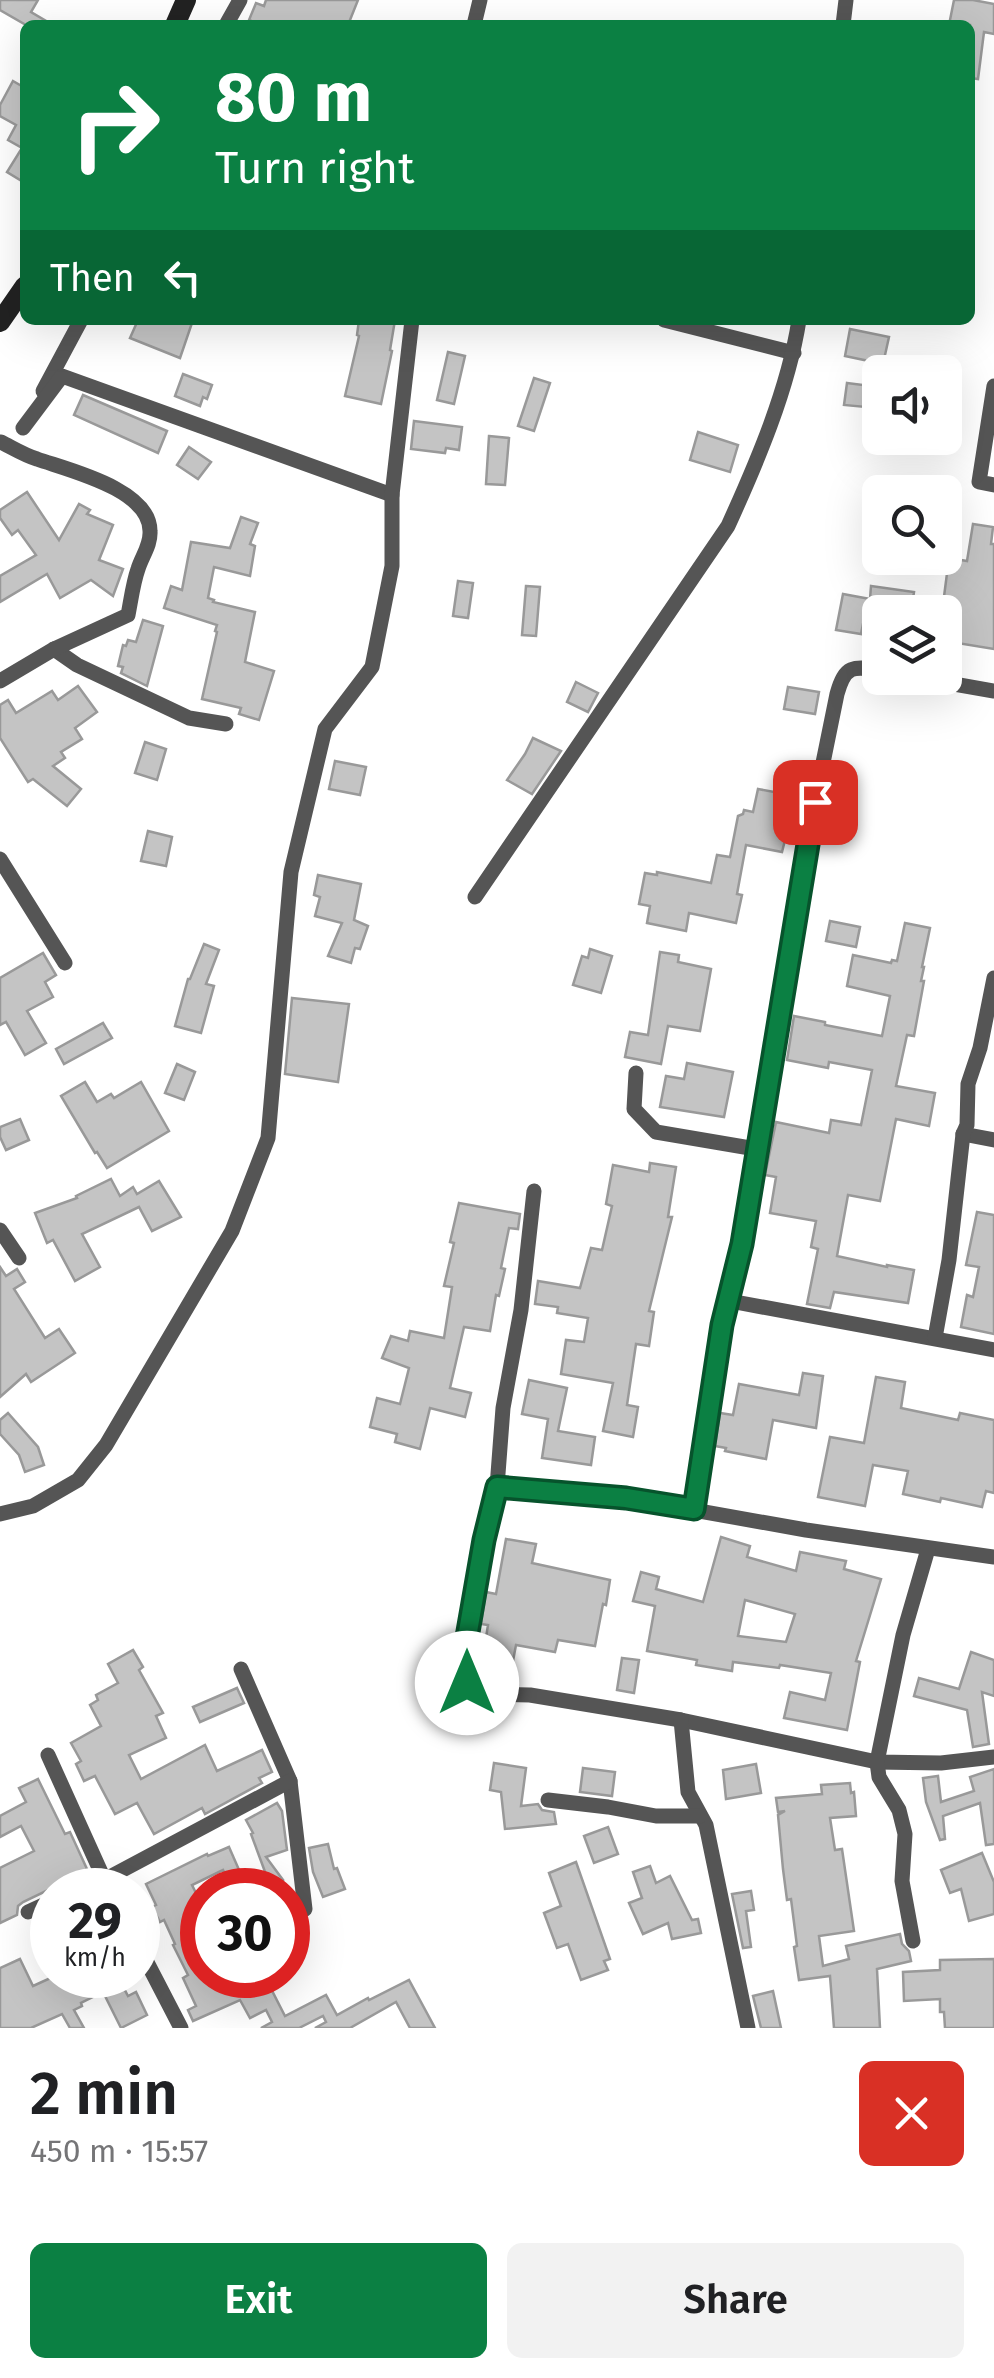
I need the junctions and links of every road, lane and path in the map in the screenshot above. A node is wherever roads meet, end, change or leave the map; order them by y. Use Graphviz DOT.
graph roads {
  1 [pos="20,293"];
  2 [pos="0,322"];
  3 [pos="79,325"];
  4 [pos="411,325"];
  5 [pos="684,325"];
  6 [pos="798,325"];
  7 [pos="794,353"];
  8 [pos="994,386"];
  9 [pos="22,428"];
  10 [pos="1,442"];
  11 [pos="994,485"];
  12 [pos="392,496"];
  13 [pos="54,649"];
  14 [pos="862,668"];
  15 [pos="0,681"];
  16 [pos="962,685"];
  17 [pos="994,691"];
  18 [pos="226,724"];
  19 [pos="0,859"];
  20 [pos="475,897"];
  21 [pos="65,963"];
  22 [pos="994,978"];
  23 [pos="636,1073"];
  24 [pos="963,1134"];
  25 [pos="994,1140"];
  26 [pos="756,1149"];
  27 [pos="534,1190"];
  28 [pos="0,1230"];
  29 [pos="19,1258"];
  30 [pos="730,1301"];
  31 [pos="935,1338"];
  32 [pos="994,1350"];
  33 [pos="497,1487"];
  34 [pos="694,1509"];
  35 [pos="0,1514"];
  36 [pos="928,1549"];
  37 [pos="994,1557"];
  38 [pos="242,1669"];
  39 [pos="681,1720"];
  40 [pos="48,1755"];
  41 [pos="994,1757"];
  42 [pos="877,1762"];
  43 [pos="290,1781"];
  44 [pos="548,1800"];
  45 [pos="700,1816"];
  46 [pos="98,1868"];
  47 [pos="136,1868"];
  48 [pos="300,1868"];
  49 [pos="913,1941"];
  50 [pos="160,1987"];
  51 [pos="181,2028"];
  52 [pos="748,2028"];
  1 -- 2 [label="main road"];
  3 -- 9 [label="street"];
  4 -- 12 [label="street"];
  5 -- 7 [label="street"];
  6 -- 7 [label="street"];
  7 -- 20 [label="street"];
  8 -- 11 [label="street"];
  9 -- 10 [label="street"];
  9 -- 12 [label="street"];
  10 -- 13 [label="street"];
  12 -- 35 [label="street"];
  13 -- 15 [label="street"];
  13 -- 18 [label="street"];
  14 -- 26 [label="street"];
  16 -- 17 [label="street"];
  19 -- 21 [label="street"];
  22 -- 24 [label="street"];
  23 -- 26 [label="street"];
  24 -- 25 [label="street"];
  24 -- 31 [label="street"];
  26 -- 30 [label="street"];
  27 -- 33 [label="street"];
  28 -- 29 [label="street"];
  30 -- 31 [label="street"];
  30 -- 34 [label="street"];
  31 -- 32 [label="street"];
  33 -- 34 [label="street"];
  33 -- 39 [label="street"];
  34 -- 36 [label="street"];
  36 -- 37 [label="street"];
  36 -- 42 [label="street"];
  38 -- 43 [label="street"];
  39 -- 42 [label="street"];
  39 -- 45 [label="street"];
  40 -- 46 [label="street"];
  41 -- 42 [label="street"];
  42 -- 49 [label="street"];
  43 -- 47 [label="street"];
  43 -- 48 [label="street"];
  44 -- 45 [label="street"];
  45 -- 52 [label="street"];
  50 -- 51 [label="street"];
}
